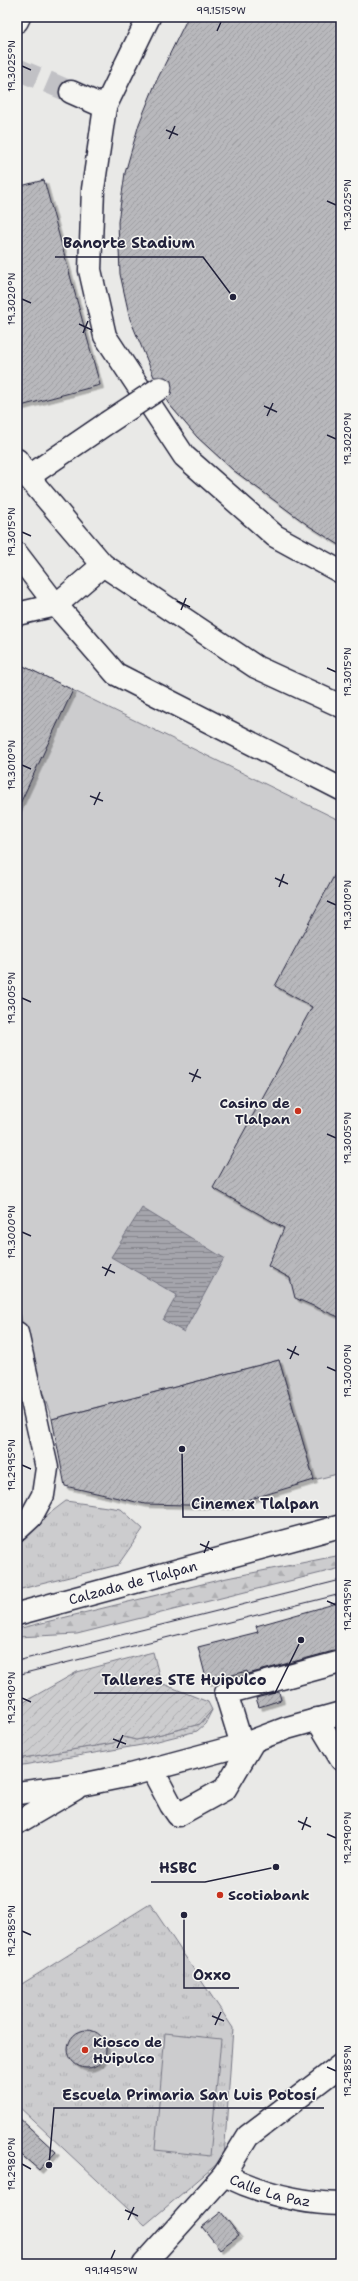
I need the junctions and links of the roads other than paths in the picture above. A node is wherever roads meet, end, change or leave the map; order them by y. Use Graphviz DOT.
graph roads {
  1 [pos="19,17"];
  2 [pos="149,17"];
  3 [pos="17,21"];
  4 [pos="71,92"];
  5 [pos="105,107"];
  6 [pos="160,388"];
  7 [pos="22,469"];
  8 [pos="17,554"];
  9 [pos="103,565"];
  10 [pos="341,572"];
  11 [pos="56,605"];
  12 [pos="17,614"];
  13 [pos="341,706"];
  14 [pos="341,789"];
  15 [pos="17,1333"];
  16 [pos="341,1526"];
  17 [pos="17,1530"];
  18 [pos="17,1614"];
  19 [pos="341,1662"];
  20 [pos="341,1713"];
  21 [pos="317,1719"];
  22 [pos="247,1743"];
  23 [pos="341,1759"];
  24 [pos="152,1769"];
  25 [pos="81,1785"];
  26 [pos="17,1793"];
  27 [pos="17,1823"];
  28 [pos="341,2065"];
  29 [pos="224,2176"];
  30 [pos="341,2204"];
  31 [pos="144,2264"];
  1 -- 3 [label="street"];
  2 -- 5 [label="street"];
  4 -- 5 [label="street"];
  5 -- 10 [label="street"];
  6 -- 7 [label="street, bridge"];
  7 -- 9 [label="street"];
  8 -- 11 [label="street"];
  9 -- 11 [label="street"];
  9 -- 13 [label="street"];
  11 -- 12 [label="street"];
  11 -- 14 [label="street"];
  15 -- 17 [label="street"];
  16 -- 18 [label="street, Calzada de Tlalpan"];
  19 -- 22 [label="street"];
  20 -- 21 [label="street"];
  21 -- 22 [label="street"];
  21 -- 23 [label="street"];
  22 -- 24 [label="street"];
  22 -- 24 [label="street"];
  24 -- 25 [label="street"];
  25 -- 26 [label="street"];
  25 -- 27 [label="street"];
  28 -- 29 [label="street"];
  29 -- 30 [label="street, Calle La Paz"];
  29 -- 31 [label="street, Calle La Paz"];
}
